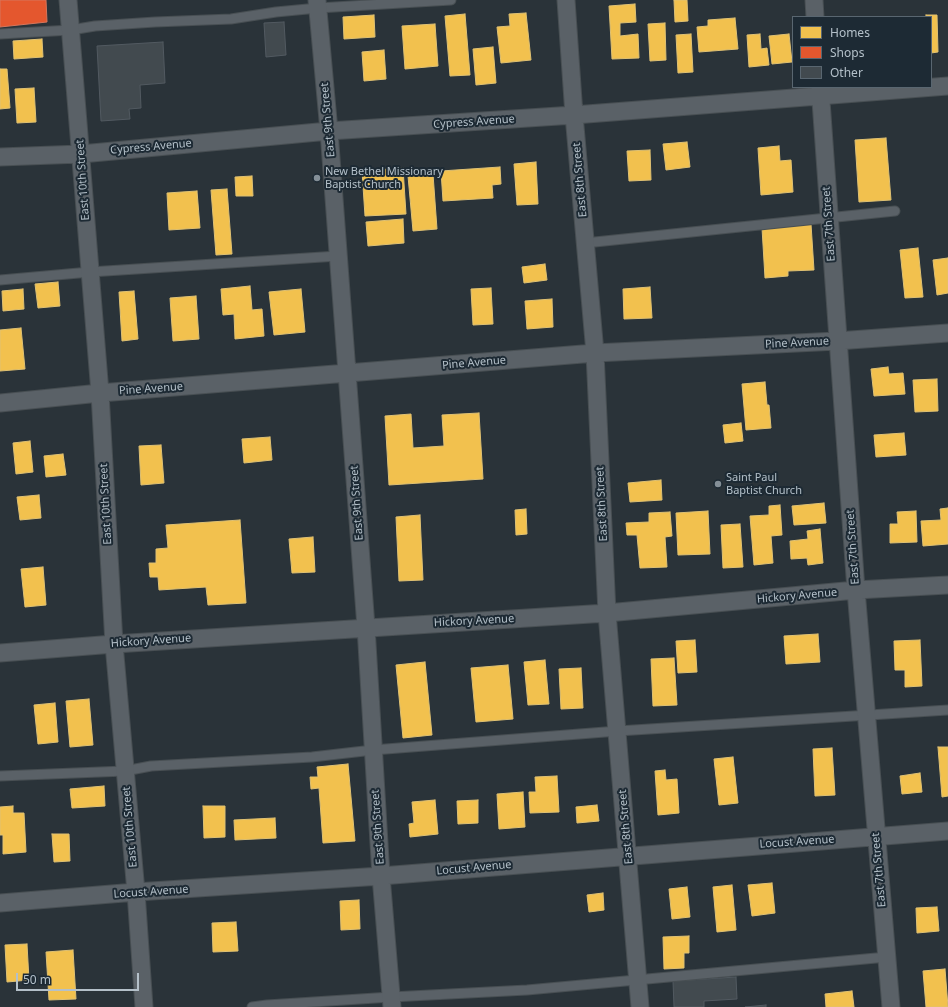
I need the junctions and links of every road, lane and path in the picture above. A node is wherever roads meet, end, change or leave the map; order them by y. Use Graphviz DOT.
graph roads {
  1 [pos="68,0"];
  2 [pos="451,0"];
  3 [pos="566,0"];
  4 [pos="814,0"];
  5 [pos="318,4"];
  6 [pos="815,16"];
  7 [pos="71,30"];
  8 [pos="0,34"];
  9 [pos="948,86"];
  10 [pos="932,87"];
  11 [pos="897,88"];
  12 [pos="820,91"];
  13 [pos="574,115"];
  14 [pos="329,131"];
  15 [pos="81,154"];
  16 [pos="0,157"];
  17 [pos="895,211"];
  18 [pos="829,218"];
  19 [pos="585,243"];
  20 [pos="338,256"];
  21 [pos="90,272"];
  22 [pos="0,280"];
  23 [pos="948,333"];
  24 [pos="837,341"];
  25 [pos="595,353"];
  26 [pos="347,374"];
  27 [pos="100,393"];
  28 [pos="0,403"];
  29 [pos="948,585"];
  30 [pos="856,590"];
  31 [pos="607,613"];
  32 [pos="366,628"];
  33 [pos="114,644"];
  34 [pos="0,653"];
  35 [pos="948,710"];
  36 [pos="866,715"];
  37 [pos="618,731"];
  38 [pos="374,750"];
  39 [pos="125,771"];
  40 [pos="0,776"];
  41 [pos="948,831"];
  42 [pos="876,836"];
  43 [pos="628,856"];
  44 [pos="382,876"];
  45 [pos="136,892"];
  46 [pos="0,903"];
  47 [pos="887,957"];
  48 [pos="638,980"];
  49 [pos="392,1002"];
  50 [pos="144,1007"];
  51 [pos="252,1007"];
  52 [pos="640,1007"];
  53 [pos="891,1007"];
  1 -- 7 [label="street, East 10th Street"];
  2 -- 5 [label="lane"];
  3 -- 13 [label="street, East 8th Street"];
  4 -- 6 [label="street"];
  5 -- 7 [label="lane"];
  5 -- 14 [label="street, East 9th Street"];
  7 -- 8 [label="lane"];
  7 -- 15 [label="street, East 10th Street"];
  9 -- 10 [label="street, Cypress Avenue"];
  11 -- 12 [label="street, Cypress Avenue"];
  12 -- 13 [label="street, Cypress Avenue"];
  12 -- 18 [label="street, East 7th Street"];
  13 -- 14 [label="street, Cypress Avenue"];
  13 -- 19 [label="street, East 8th Street"];
  14 -- 15 [label="street, Cypress Avenue"];
  14 -- 20 [label="street, East 9th Street"];
  15 -- 16 [label="street, Cypress Avenue"];
  15 -- 21 [label="street, East 10th Street"];
  17 -- 18 [label="lane"];
  18 -- 19 [label="lane"];
  18 -- 24 [label="street, East 7th Street"];
  19 -- 25 [label="street, East 8th Street"];
  20 -- 21 [label="lane"];
  20 -- 26 [label="street, East 9th Street"];
  21 -- 22 [label="lane"];
  21 -- 27 [label="street, East 10th Street"];
  23 -- 24 [label="street, Pine Avenue"];
  24 -- 25 [label="street, Pine Avenue"];
  24 -- 30 [label="street, East 7th Street"];
  25 -- 26 [label="street, Pine Avenue"];
  25 -- 31 [label="street, East 8th Street"];
  26 -- 27 [label="street, Pine Avenue"];
  26 -- 32 [label="street, East 9th Street"];
  27 -- 28 [label="street, Pine Avenue"];
  27 -- 33 [label="street, East 10th Street"];
  29 -- 30 [label="street, Hickory Avenue"];
  30 -- 31 [label="street, Hickory Avenue"];
  30 -- 36 [label="street, East 7th Street"];
  31 -- 32 [label="street, Hickory Avenue"];
  31 -- 37 [label="street, East 8th Street"];
  32 -- 33 [label="street, Hickory Avenue"];
  32 -- 38 [label="street, East 9th Street"];
  33 -- 34 [label="street, Hickory Avenue"];
  33 -- 39 [label="street, East 10th Street"];
  35 -- 36 [label="lane"];
  36 -- 37 [label="lane"];
  36 -- 42 [label="street, East 7th Street"];
  37 -- 38 [label="lane"];
  37 -- 43 [label="street, East 8th Street"];
  38 -- 39 [label="lane"];
  38 -- 44 [label="street, East 9th Street"];
  39 -- 40 [label="lane"];
  39 -- 45 [label="street, East 10th Street"];
  41 -- 42 [label="street, Locust Avenue"];
  42 -- 43 [label="street, Locust Avenue"];
  42 -- 47 [label="street, East 7th Street"];
  43 -- 44 [label="street, Locust Avenue"];
  43 -- 48 [label="street, East 8th Street"];
  44 -- 45 [label="street, Locust Avenue"];
  44 -- 49 [label="street, East 9th Street"];
  45 -- 46 [label="street, Locust Avenue"];
  45 -- 50 [label="street, East 10th Street"];
  47 -- 48 [label="lane"];
  47 -- 53 [label="street, East 7th Street"];
  48 -- 49 [label="lane"];
  48 -- 52 [label="street, East 8th Street"];
  49 -- 51 [label="lane"];
}
